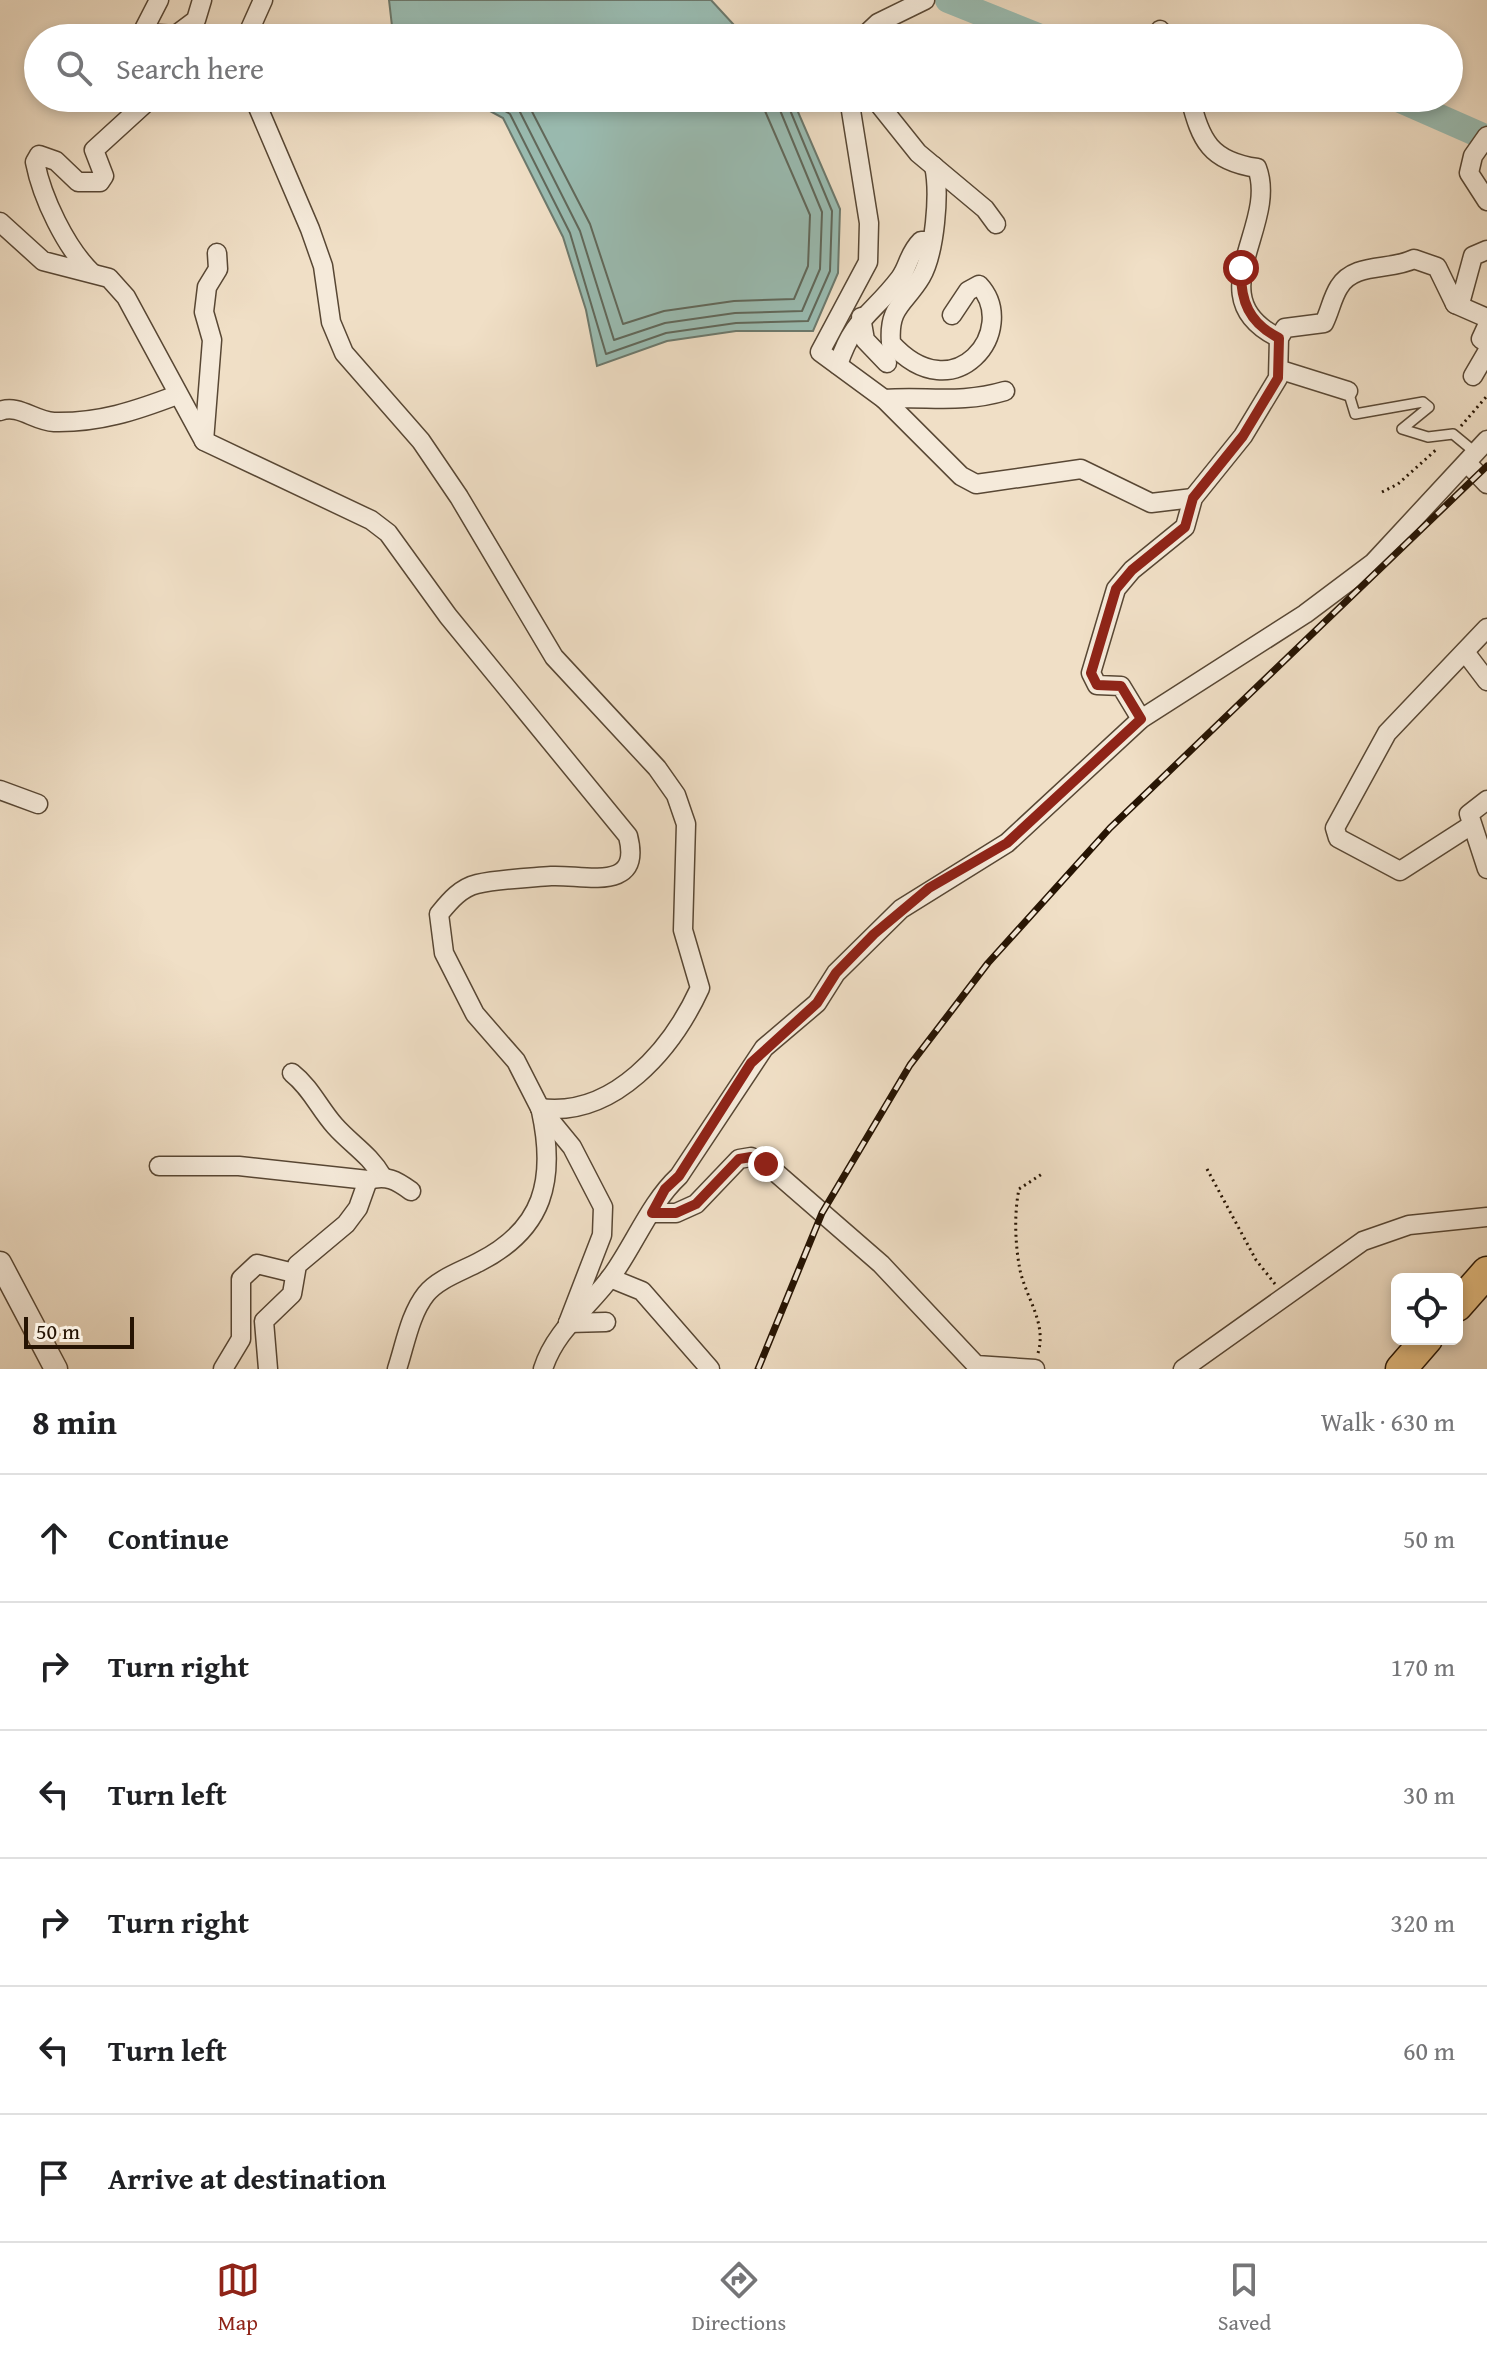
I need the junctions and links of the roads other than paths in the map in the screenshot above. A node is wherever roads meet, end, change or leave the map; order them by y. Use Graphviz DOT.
graph roads {
  1 [pos="159,0"];
  2 [pos="202,0"];
  3 [pos="263,0"];
  4 [pos="925,0"];
  5 [pos="142,24"];
  6 [pos="192,24"];
  7 [pos="252,24"];
  8 [pos="877,24"];
  9 [pos="135,112"];
  10 [pos="260,112"];
  11 [pos="851,112"];
  12 [pos="885,112"];
  13 [pos="1194,112"];
  14 [pos="1487,136"];
  15 [pos="934,166"];
  16 [pos="1487,201"];
  17 [pos="0,221"];
  18 [pos="996,224"];
  19 [pos="931,241"];
  20 [pos="1487,250"];
  21 [pos="217,253"];
  22 [pos="92,273"];
  23 [pos="1455,304"];
  24 [pos="952,315"];
  25 [pos="861,317"];
  26 [pos="1487,318"];
  27 [pos="1487,326"];
  28 [pos="1279,338"];
  29 [pos="1487,343"];
  30 [pos="1487,352"];
  31 [pos="887,363"];
  32 [pos="838,365"];
  33 [pos="1281,370"];
  34 [pos="1473,376"];
  35 [pos="1005,391"];
  36 [pos="1348,391"];
  37 [pos="177,395"];
  38 [pos="884,399"];
  39 [pos="0,411"];
  40 [pos="204,441"];
  41 [pos="1477,452"];
  42 [pos="1487,484"];
  43 [pos="1193,498"];
  44 [pos="1487,628"];
  45 [pos="1465,652"];
  46 [pos="1487,681"];
  47 [pos="1141,719"];
  48 [pos="0,790"];
  49 [pos="1487,800"];
  50 [pos="38,804"];
  51 [pos="1470,826"];
  52 [pos="1487,869"];
  53 [pos="292,1073"];
  54 [pos="540,1108"];
  55 [pos="159,1166"];
  56 [pos="375,1178"];
  57 [pos="411,1191"];
  58 [pos="652,1213"];
  59 [pos="1487,1217"];
  60 [pos="0,1263"];
  61 [pos="1487,1272"];
  62 [pos="294,1273"];
  63 [pos="610,1278"];
  64 [pos="1463,1299"];
  65 [pos="606,1322"];
  66 [pos="568,1323"];
  67 [pos="1422,1345"];
  68 [pos="1034,1368"];
  69 [pos="56,1369"];
  70 [pos="223,1369"];
  71 [pos="268,1369"];
  72 [pos="397,1369"];
  73 [pos="543,1369"];
  74 [pos="710,1369"];
  75 [pos="1183,1369"];
  76 [pos="1401,1369"];
  1 -- 5 [label="street"];
  2 -- 6 [label="street"];
  3 -- 7 [label="street"];
  4 -- 8 [label="street"];
  9 -- 22 [label="street"];
  10 -- 54 [label="street"];
  11 -- 32 [label="street"];
  12 -- 15 [label="street"];
  13 -- 28 [label="street"];
  14 -- 16 [label="street"];
  15 -- 18 [label="street"];
  15 -- 19 [label="street"];
  17 -- 22 [label="street"];
  19 -- 24 [label="street"];
  19 -- 25 [label="street"];
  20 -- 23 [label="street"];
  21 -- 40 [label="street"];
  22 -- 37 [label="street"];
  23 -- 26 [label="street"];
  23 -- 28 [label="street"];
  25 -- 31 [label="street"];
  25 -- 32 [label="street"];
  27 -- 29 [label="street"];
  28 -- 33 [label="street"];
  30 -- 34 [label="street"];
  32 -- 38 [label="street"];
  33 -- 36 [label="street"];
  33 -- 43 [label="street"];
  35 -- 38 [label="street"];
  36 -- 41 [label="lane"];
  37 -- 39 [label="street"];
  37 -- 40 [label="street"];
  38 -- 43 [label="street"];
  40 -- 54 [label="street"];
  41 -- 42 [label="street"];
  41 -- 47 [label="street"];
  43 -- 47 [label="street"];
  44 -- 45 [label="street"];
  45 -- 46 [label="street"];
  45 -- 51 [label="street"];
  47 -- 58 [label="street"];
  48 -- 50 [label="street"];
  49 -- 51 [label="street"];
  51 -- 52 [label="street"];
  53 -- 56 [label="street"];
  54 -- 66 [label="street"];
  54 -- 72 [label="street"];
  55 -- 56 [label="street"];
  56 -- 57 [label="street"];
  56 -- 62 [label="street"];
  58 -- 63 [label="street"];
  58 -- 68 [label="street"];
  59 -- 75 [label="street"];
  60 -- 69 [label="street"];
  61 -- 64 [label="highway"];
  62 -- 70 [label="street"];
  62 -- 71 [label="street"];
  63 -- 66 [label="street"];
  63 -- 74 [label="street"];
  65 -- 66 [label="street"];
  66 -- 73 [label="street"];
  67 -- 76 [label="highway"];
}
